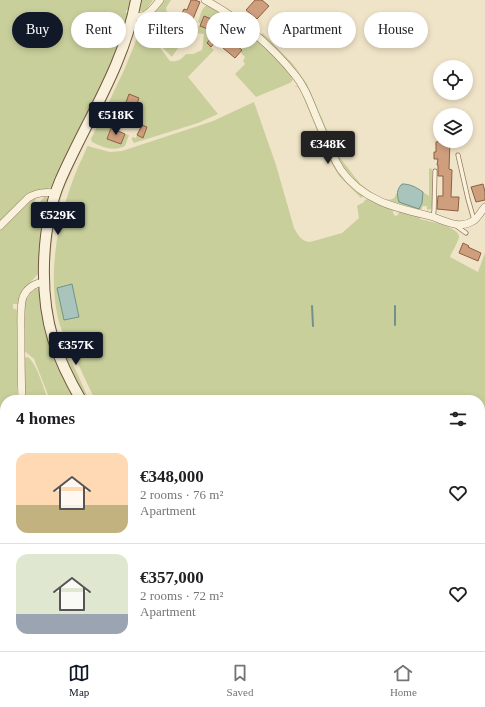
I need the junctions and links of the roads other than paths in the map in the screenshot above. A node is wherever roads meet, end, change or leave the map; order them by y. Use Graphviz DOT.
graph roads {
  1 [pos="136,0"];
  2 [pos="160,0"];
  3 [pos="205,0"];
  4 [pos="132,18"];
  5 [pos="458,154"];
  6 [pos="435,171"];
  7 [pos="56,193"];
  8 [pos="485,207"];
  9 [pos="433,217"];
  10 [pos="474,220"];
  11 [pos="454,225"];
  12 [pos="0,226"];
  13 [pos="466,233"];
  14 [pos="45,282"];
  15 [pos="22,395"];
  16 [pos="78,395"];
  1 -- 4 [label="main road"];
  2 -- 4 [label="street"];
  3 -- 9 [label="street"];
  4 -- 7 [label="main road"];
  5 -- 10 [label="lane"];
  6 -- 9 [label="lane"];
  7 -- 12 [label="street"];
  7 -- 14 [label="main road"];
  8 -- 10 [label="street"];
  9 -- 11 [label="street"];
  10 -- 11 [label="street"];
  11 -- 13 [label="lane"];
  14 -- 15 [label="street"];
  14 -- 16 [label="main road"];
}
